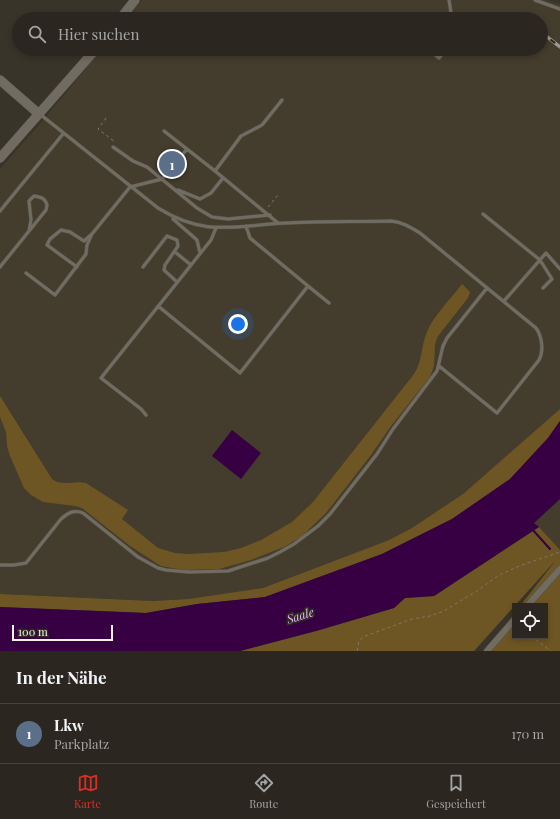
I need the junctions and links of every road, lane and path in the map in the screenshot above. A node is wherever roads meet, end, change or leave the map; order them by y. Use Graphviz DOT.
graph roads {
  1 [pos="135,0"];
  2 [pos="449,0"];
  3 [pos="535,0"];
  4 [pos="560,9"];
  5 [pos="126,12"];
  6 [pos="451,12"];
  7 [pos="90,56"];
  8 [pos="0,80"];
  9 [pos="282,100"];
  10 [pos="39,114"];
  11 [pos="106,118"];
  12 [pos="164,131"];
  13 [pos="64,134"];
  14 [pos="116,143"];
  15 [pos="113,147"];
  16 [pos="187,149"];
  17 [pos="0,158"];
  18 [pos="215,171"];
  19 [pos="224,178"];
  20 [pos="162,179"];
  21 [pos="130,187"];
  22 [pos="174,189"];
  23 [pos="278,195"];
  24 [pos="0,210"];
  25 [pos="265,211"];
  26 [pos="483,214"];
  27 [pos="169,215"];
  28 [pos="270,215"];
  29 [pos="278,223"];
  30 [pos="246,226"];
  31 [pos="216,228"];
  32 [pos="29,231"];
  33 [pos="92,234"];
  34 [pos="175,252"];
  35 [pos="200,254"];
  36 [pos="540,260"];
  37 [pos="190,266"];
  38 [pos="0,267"];
  39 [pos="77,267"];
  40 [pos="143,267"];
  41 [pos="560,268"];
  42 [pos="26,273"];
  43 [pos="177,282"];
  44 [pos="308,286"];
  45 [pos="487,288"];
  46 [pos="543,288"];
  47 [pos="504,301"];
  48 [pos="329,303"];
  49 [pos="158,306"];
  50 [pos="438,366"];
  51 [pos="146,415"];
  52 [pos="560,552"];
  53 [pos="0,565"];
  54 [pos="560,569"];
  55 [pos="530,603"];
  56 [pos="512,622"];
  57 [pos="535,639"];
  58 [pos="357,651"];
  59 [pos="487,651"];
  60 [pos="551,651"];
  1 -- 5 [label="main road"];
  2 -- 6 [label="lane"];
  3 -- 4 [label="lane"];
  7 -- 10 [label="main road"];
  8 -- 10 [label="main road"];
  9 -- 18 [label="lane"];
  10 -- 13 [label="lane"];
  10 -- 17 [label="main road"];
  11 -- 14 [label="path"];
  12 -- 16 [label="lane"];
  13 -- 21 [label="lane"];
  13 -- 24 [label="lane"];
  15 -- 20 [label="lane"];
  16 -- 18 [label="lane"];
  16 -- 20 [label="lane"];
  18 -- 19 [label="lane"];
  19 -- 22 [label="lane"];
  19 -- 25 [label="lane"];
  20 -- 21 [label="lane"];
  20 -- 22 [label="lane"];
  21 -- 27 [label="lane"];
  21 -- 33 [label="lane"];
  22 -- 28 [label="lane"];
  23 -- 25 [label="path"];
  25 -- 28 [label="lane"];
  26 -- 36 [label="lane"];
  27 -- 31 [label="lane"];
  27 -- 35 [label="lane"];
  28 -- 29 [label="lane"];
  29 -- 30 [label="lane"];
  29 -- 45 [label="lane"];
  30 -- 31 [label="lane"];
  30 -- 44 [label="lane"];
  31 -- 35 [label="lane"];
  32 -- 32 [label="lane"];
  32 -- 38 [label="lane"];
  33 -- 39 [label="lane"];
  33 -- 39 [label="lane"];
  34 -- 37 [label="lane"];
  34 -- 40 [label="lane"];
  34 -- 43 [label="lane"];
  35 -- 37 [label="lane"];
  36 -- 41 [label="lane"];
  36 -- 46 [label="lane"];
  36 -- 47 [label="lane"];
  37 -- 43 [label="lane"];
  39 -- 42 [label="lane"];
  43 -- 49 [label="lane"];
  44 -- 48 [label="lane"];
  44 -- 49 [label="lane"];
  45 -- 47 [label="lane"];
  45 -- 50 [label="lane"];
  47 -- 50 [label="lane"];
  49 -- 51 [label="lane"];
  50 -- 53 [label="lane"];
  52 -- 58 [label="path"];
  54 -- 55 [label="street"];
  56 -- 59 [label="street"];
  57 -- 60 [label="path"];
}
